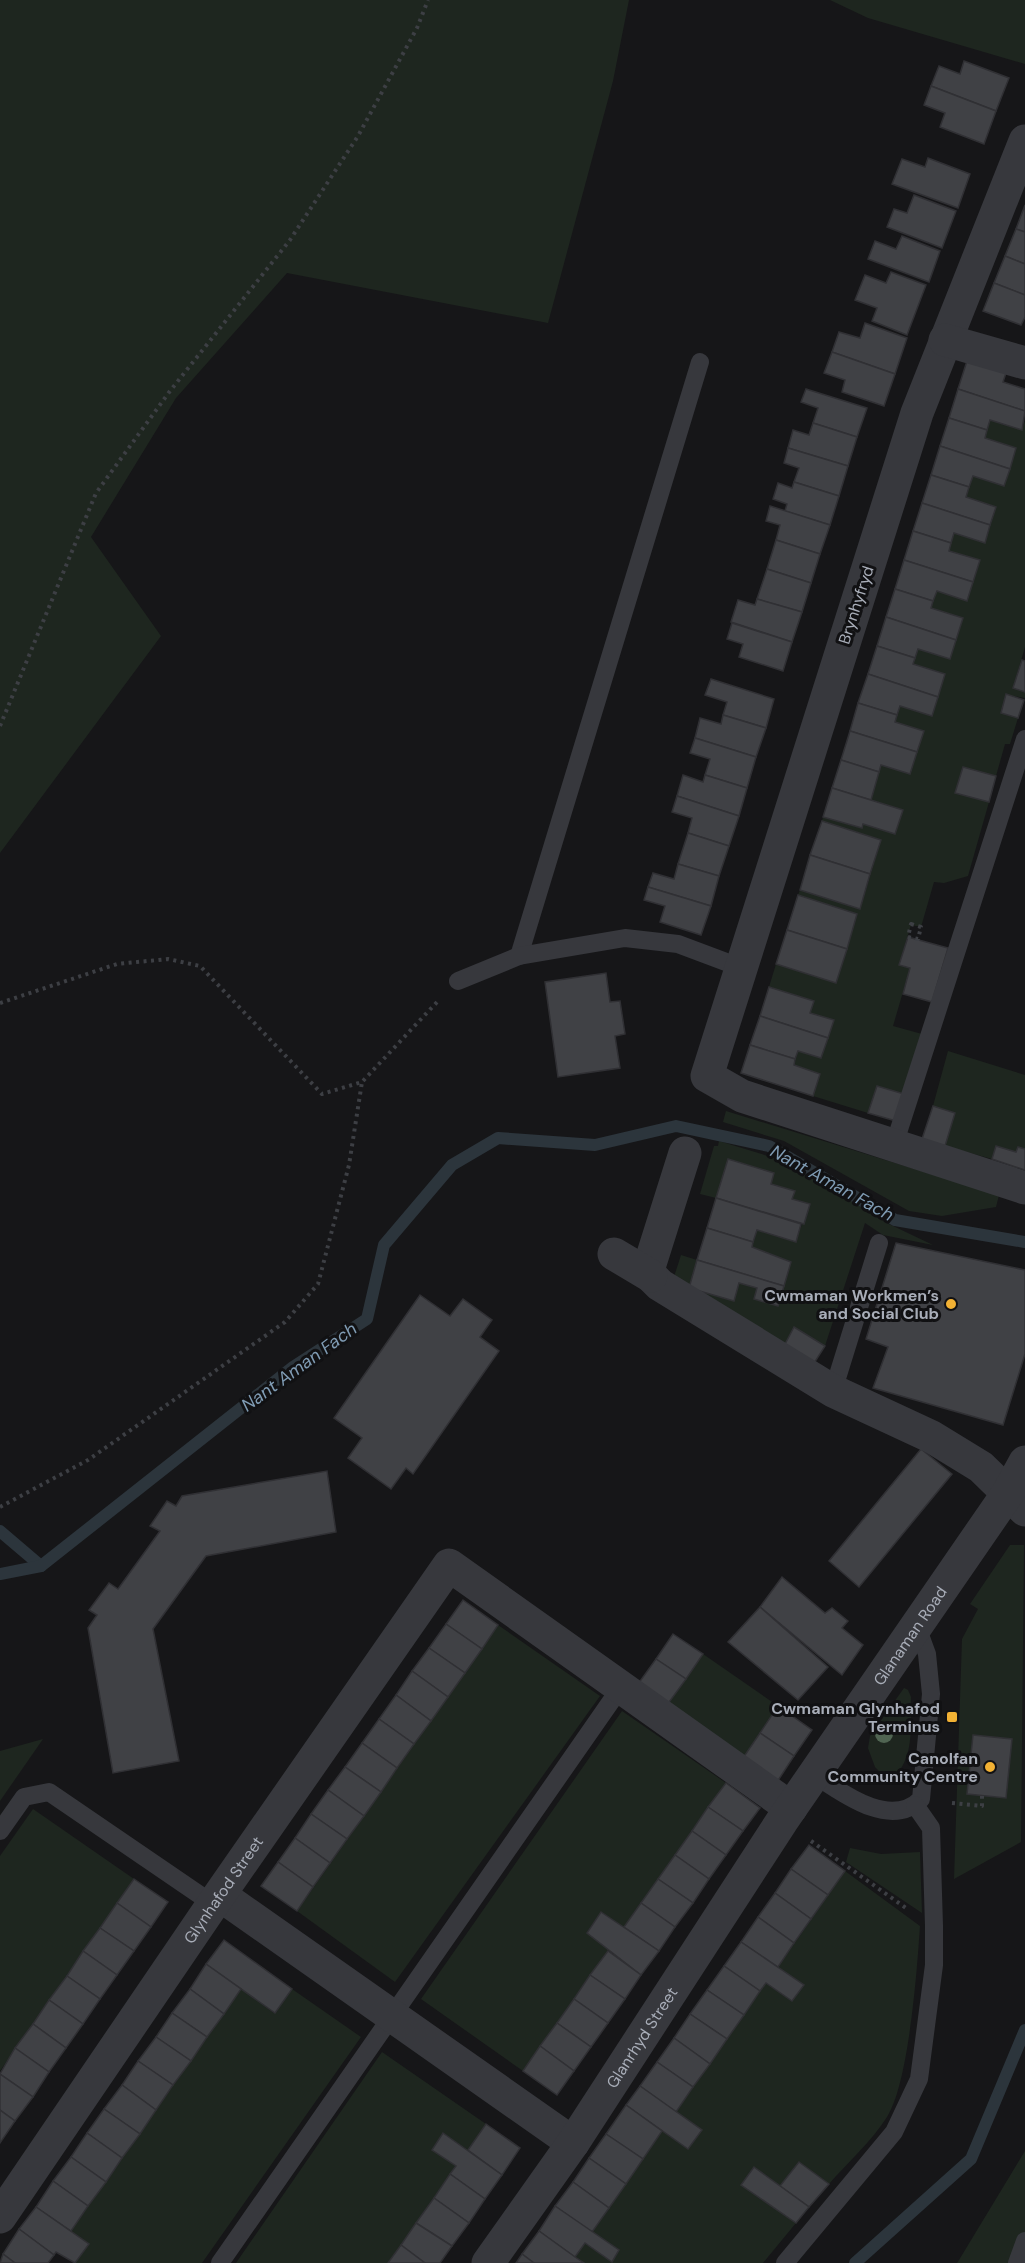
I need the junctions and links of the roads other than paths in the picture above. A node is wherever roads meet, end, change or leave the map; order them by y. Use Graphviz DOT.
graph roads {
  1 [pos="1025,141"];
  2 [pos="945,340"];
  3 [pos="699,362"];
  4 [pos="1025,363"];
  5 [pos="1025,739"];
  6 [pos="519,956"];
  7 [pos="742,968"];
  8 [pos="458,981"];
  9 [pos="894,1145"];
  10 [pos="685,1154"];
  11 [pos="1025,1188"];
  12 [pos="879,1243"];
  13 [pos="614,1254"];
  14 [pos="651,1276"];
  15 [pos="833,1391"];
  16 [pos="1025,1461"];
  17 [pos="1016,1502"];
  18 [pos="916,1624"];
  19 [pos="621,1687"];
  20 [pos="815,1775"];
  21 [pos="915,1805"];
  22 [pos="787,1815"];
  23 [pos="0,1831"];
  24 [pos="216,1900"];
  25 [pos="391,2016"];
  26 [pos="573,2143"];
  27 [pos="0,2217"];
  28 [pos="1025,2241"];
  29 [pos="220,2263"];
  30 [pos="488,2263"];
  31 [pos="784,2263"];
  32 [pos="1017,2263"];
  1 -- 2 [label="street, Brynhyfryd"];
  2 -- 4 [label="street"];
  2 -- 7 [label="street, Brynhyfryd"];
  3 -- 6 [label="lane"];
  5 -- 9 [label="lane"];
  6 -- 7 [label="lane"];
  6 -- 8 [label="lane"];
  7 -- 9 [label="street, Brynhyfryd"];
  9 -- 11 [label="street"];
  10 -- 14 [label="street"];
  12 -- 15 [label="lane"];
  13 -- 14 [label="street"];
  14 -- 15 [label="street"];
  15 -- 17 [label="street"];
  16 -- 17 [label="street, Glanaman Road"];
  17 -- 18 [label="street, Glanaman Road"];
  18 -- 20 [label="street, Glanaman Road"];
  18 -- 21 [label="lane"];
  19 -- 22 [label="street"];
  19 -- 24 [label="street, Glynhafod Street"];
  19 -- 25 [label="lane"];
  20 -- 21 [label="lane"];
  20 -- 22 [label="street, Glanaman Road"];
  21 -- 31 [label="lane"];
  22 -- 26 [label="street, Glanrhyd Street"];
  23 -- 24 [label="lane"];
  24 -- 25 [label="street"];
  24 -- 27 [label="street, Glynhafod Street"];
  25 -- 26 [label="street"];
  25 -- 29 [label="lane"];
  26 -- 30 [label="street, Glanrhyd Street"];
  28 -- 32 [label="lane"];
}
